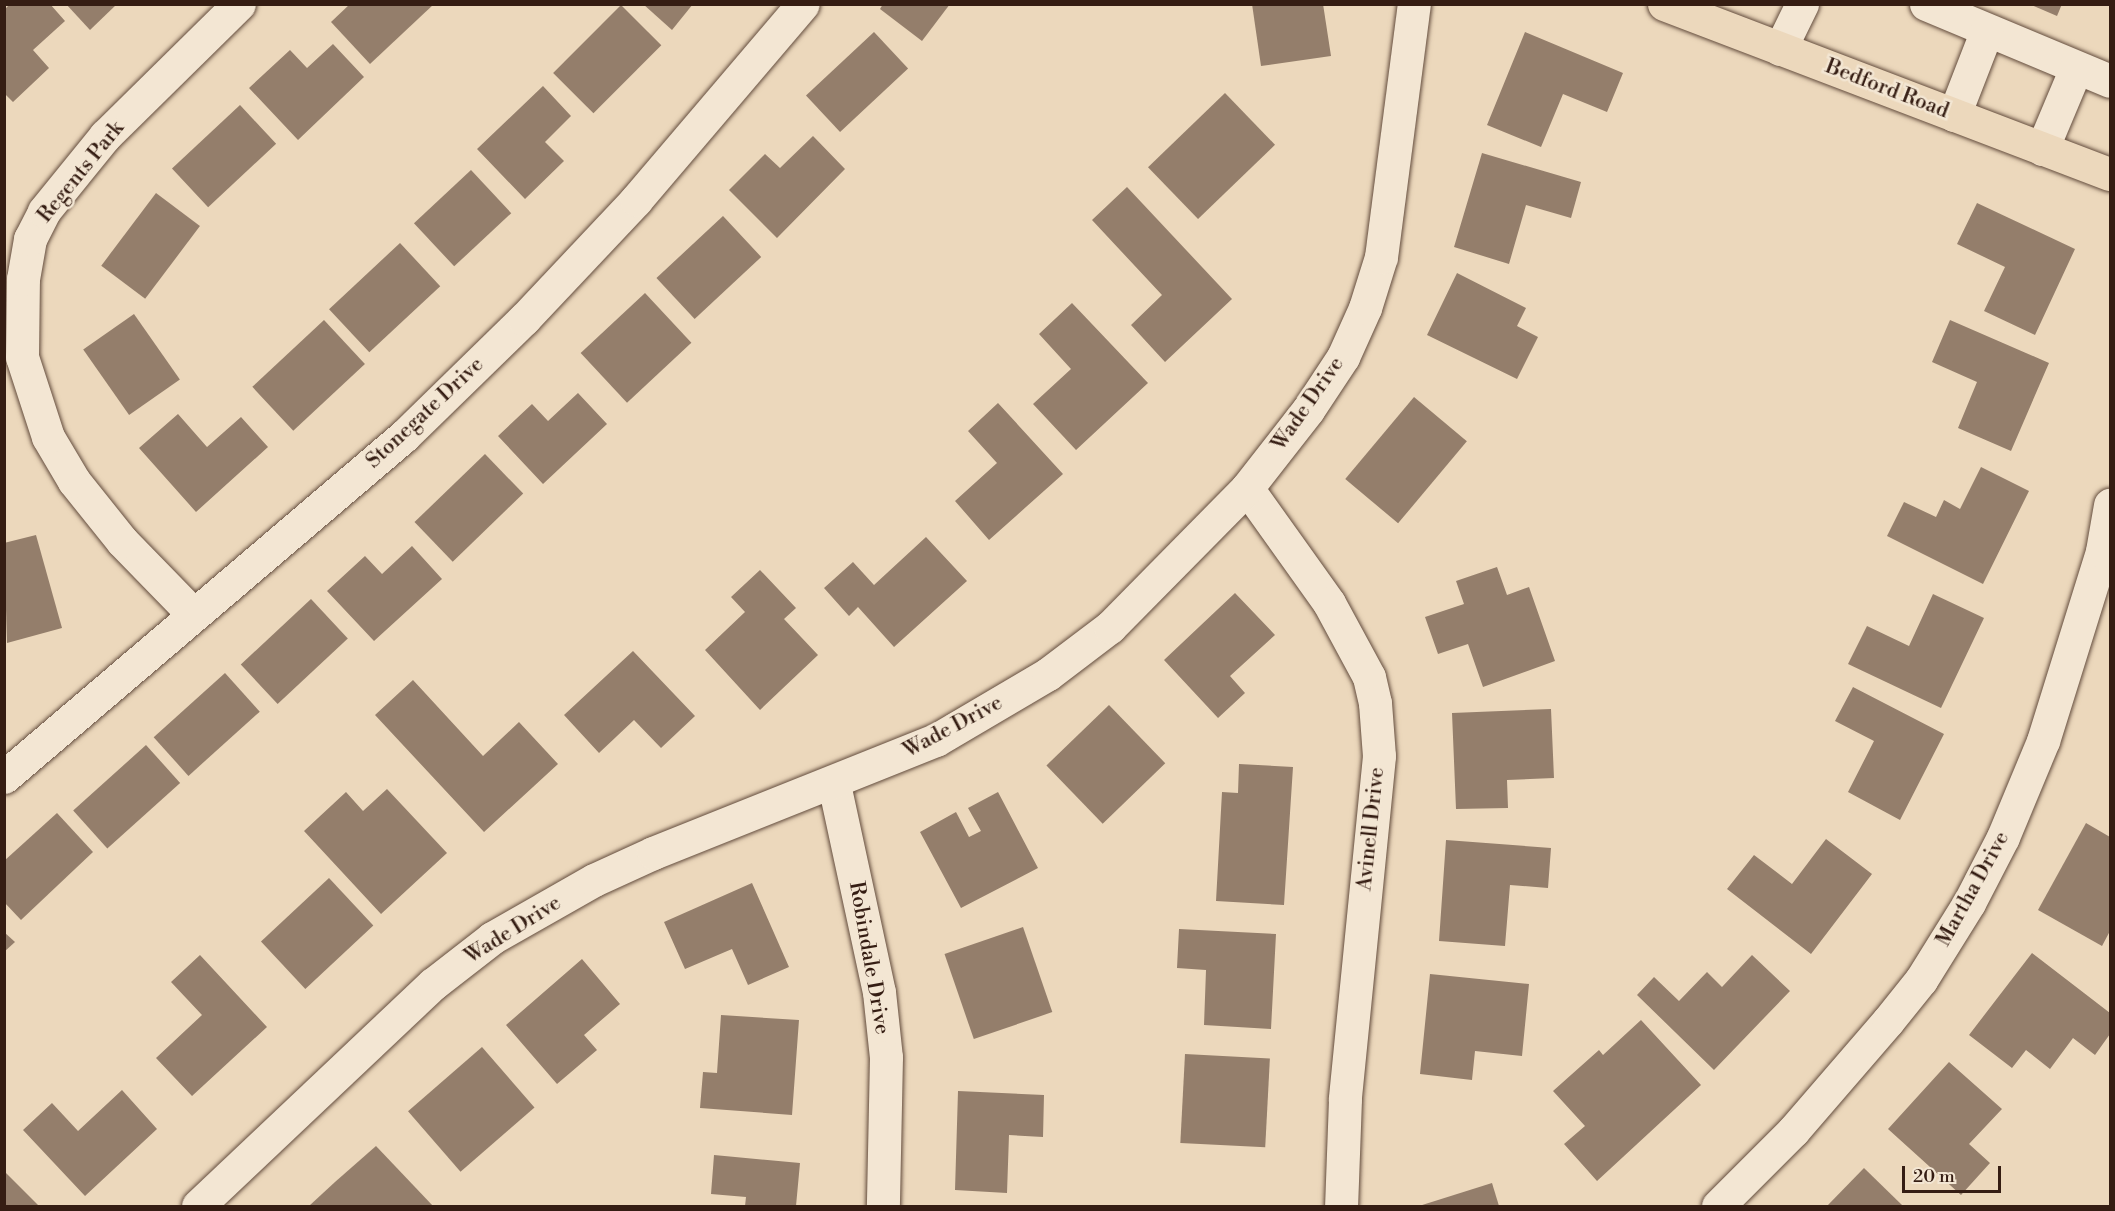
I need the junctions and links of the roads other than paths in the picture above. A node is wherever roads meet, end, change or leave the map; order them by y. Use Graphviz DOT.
graph roads {
  1 [pos="239,4"];
  2 [pos="803,4"];
  3 [pos="1414,4"];
  4 [pos="1664,4"];
  5 [pos="1802,4"];
  6 [pos="1926,4"];
  7 [pos="1987,30"];
  8 [pos="1780,49"];
  9 [pos="2076,68"];
  10 [pos="2110,81"];
  11 [pos="1954,115"];
  12 [pos="2042,148"];
  13 [pos="2110,174"];
  14 [pos="1247,489"];
  15 [pos="2110,505"];
  16 [pos="194,615"];
  17 [pos="4,777"];
  18 [pos="834,784"];
  19 [pos="198,1206"];
  20 [pos="883,1206"];
  21 [pos="1341,1206"];
  22 [pos="1718,1206"];
  1 -- 16 [label="street, Regents Park"];
  2 -- 16 [label="street, Stonegate Drive"];
  3 -- 14 [label="street, Wade Drive"];
  4 -- 8 [label="main road, Bedford Road"];
  5 -- 8 [label="street"];
  6 -- 7 [label="street"];
  7 -- 9 [label="street"];
  7 -- 11 [label="street"];
  8 -- 11 [label="main road, Bedford Road"];
  9 -- 10 [label="street"];
  9 -- 12 [label="street"];
  11 -- 12 [label="main road, Bedford Road"];
  12 -- 13 [label="main road, Bedford Road"];
  14 -- 18 [label="street, Wade Drive"];
  14 -- 21 [label="street, Avinell Drive"];
  15 -- 22 [label="street, Martha Drive"];
  16 -- 17 [label="street, Stonegate Drive"];
  18 -- 19 [label="street, Wade Drive"];
  18 -- 20 [label="street, Robindale Drive"];
}
